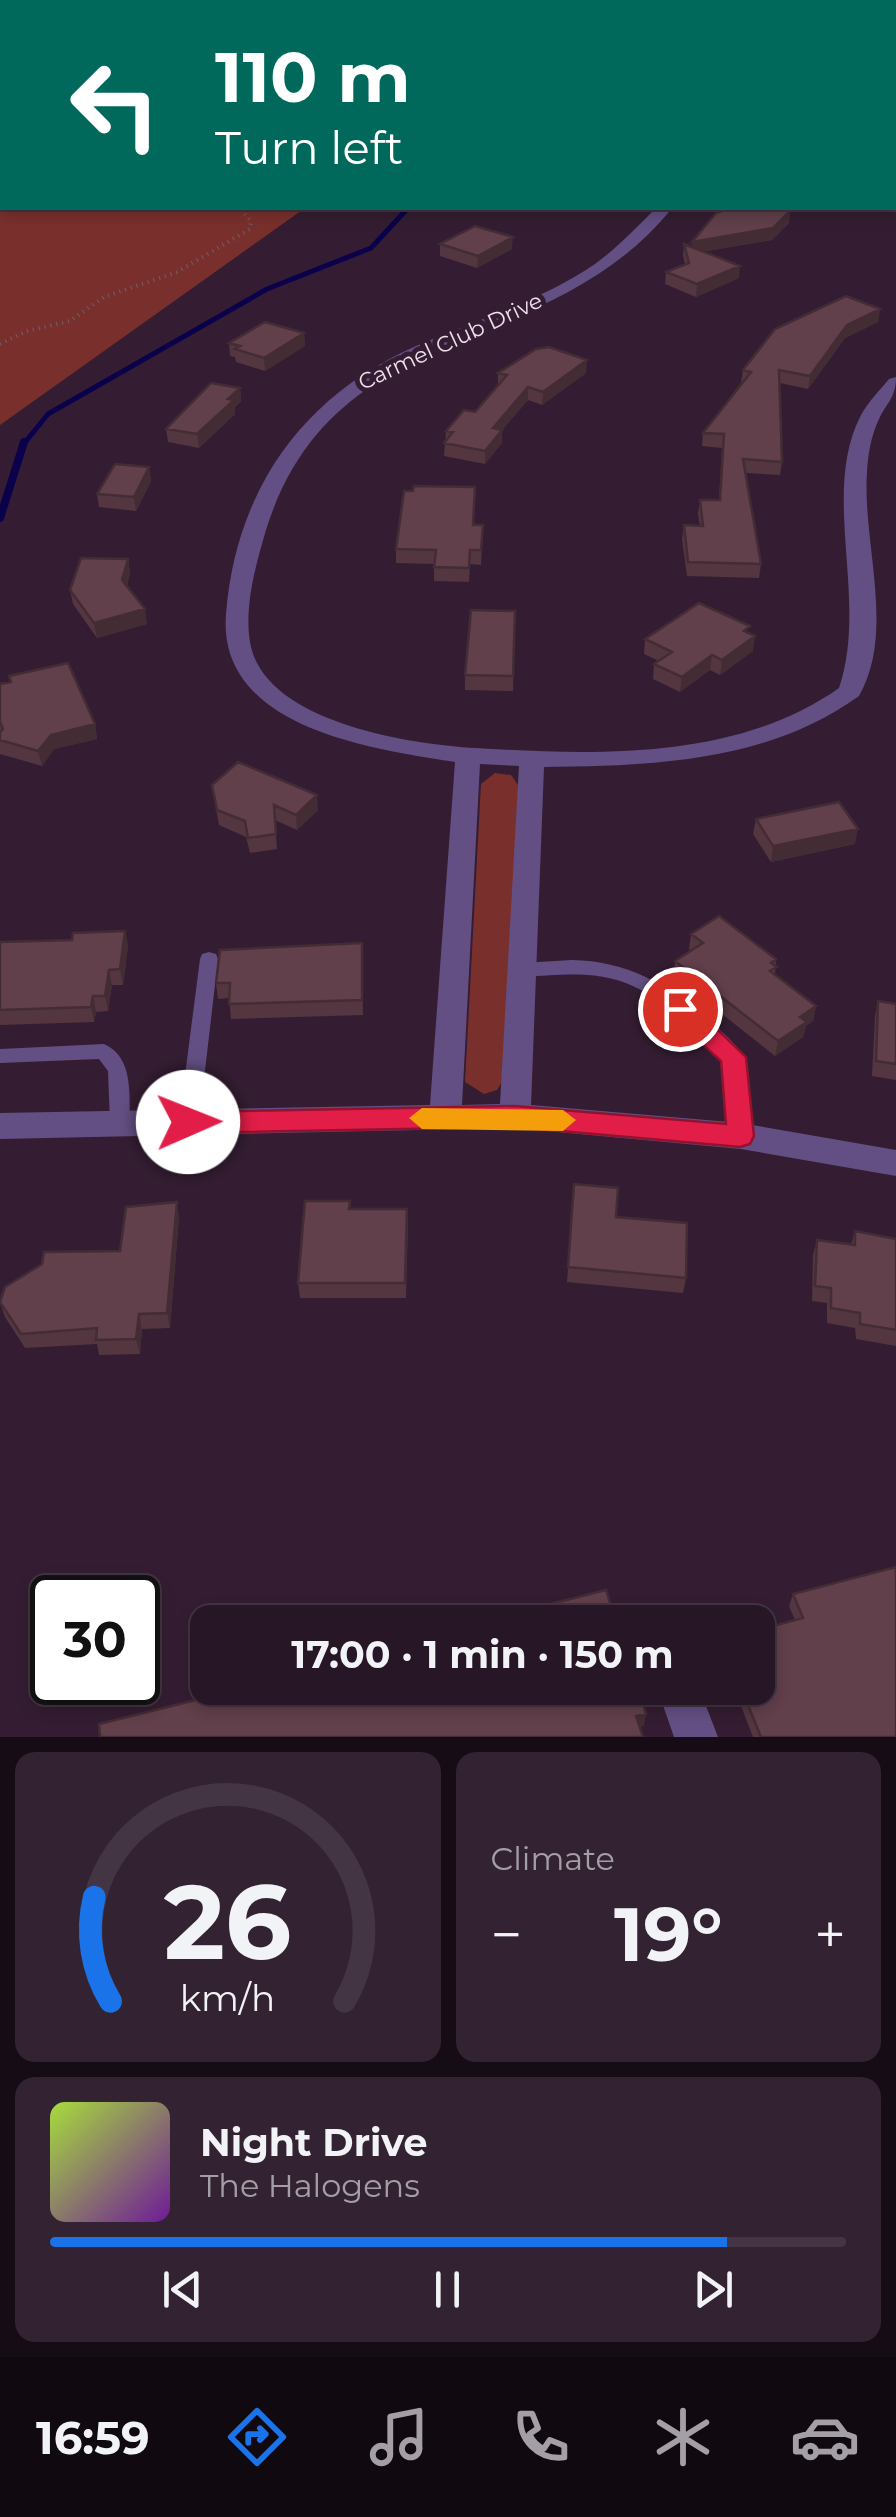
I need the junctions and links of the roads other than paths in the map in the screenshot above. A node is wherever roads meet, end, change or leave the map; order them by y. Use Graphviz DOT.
graph roads {
  1 [pos="662,210"];
  2 [pos="896,383"];
  3 [pos="880,516"];
  4 [pos="886,644"];
  5 [pos="468,756"];
  6 [pos="532,756"];
  7 [pos="209,959"];
  8 [pos="522,970"];
  9 [pos="0,1056"];
  10 [pos="515,1116"];
  11 [pos="445,1118"];
  12 [pos="188,1122"];
  13 [pos="120,1123"];
  14 [pos="0,1126"];
  15 [pos="740,1136"];
  16 [pos="896,1163"];
  17 [pos="684,1705"];
  18 [pos="696,1737"];
  1 -- 5 [label="street, Carmel Club Drive"];
  2 -- 3 [label="street"];
  4 -- 6 [label="street, Carmel Club Drive"];
  5 -- 6 [label="street, Carmel Club Drive"];
  5 -- 11 [label="street"];
  6 -- 8 [label="street"];
  7 -- 12 [label="lane"];
  8 -- 10 [label="street"];
  8 -- 15 [label="lane"];
  9 -- 13 [label="lane"];
  10 -- 11 [label="street"];
  10 -- 15 [label="street"];
  11 -- 12 [label="street"];
  12 -- 13 [label="street"];
  13 -- 14 [label="street"];
  15 -- 16 [label="street"];
  17 -- 18 [label="street"];
}
